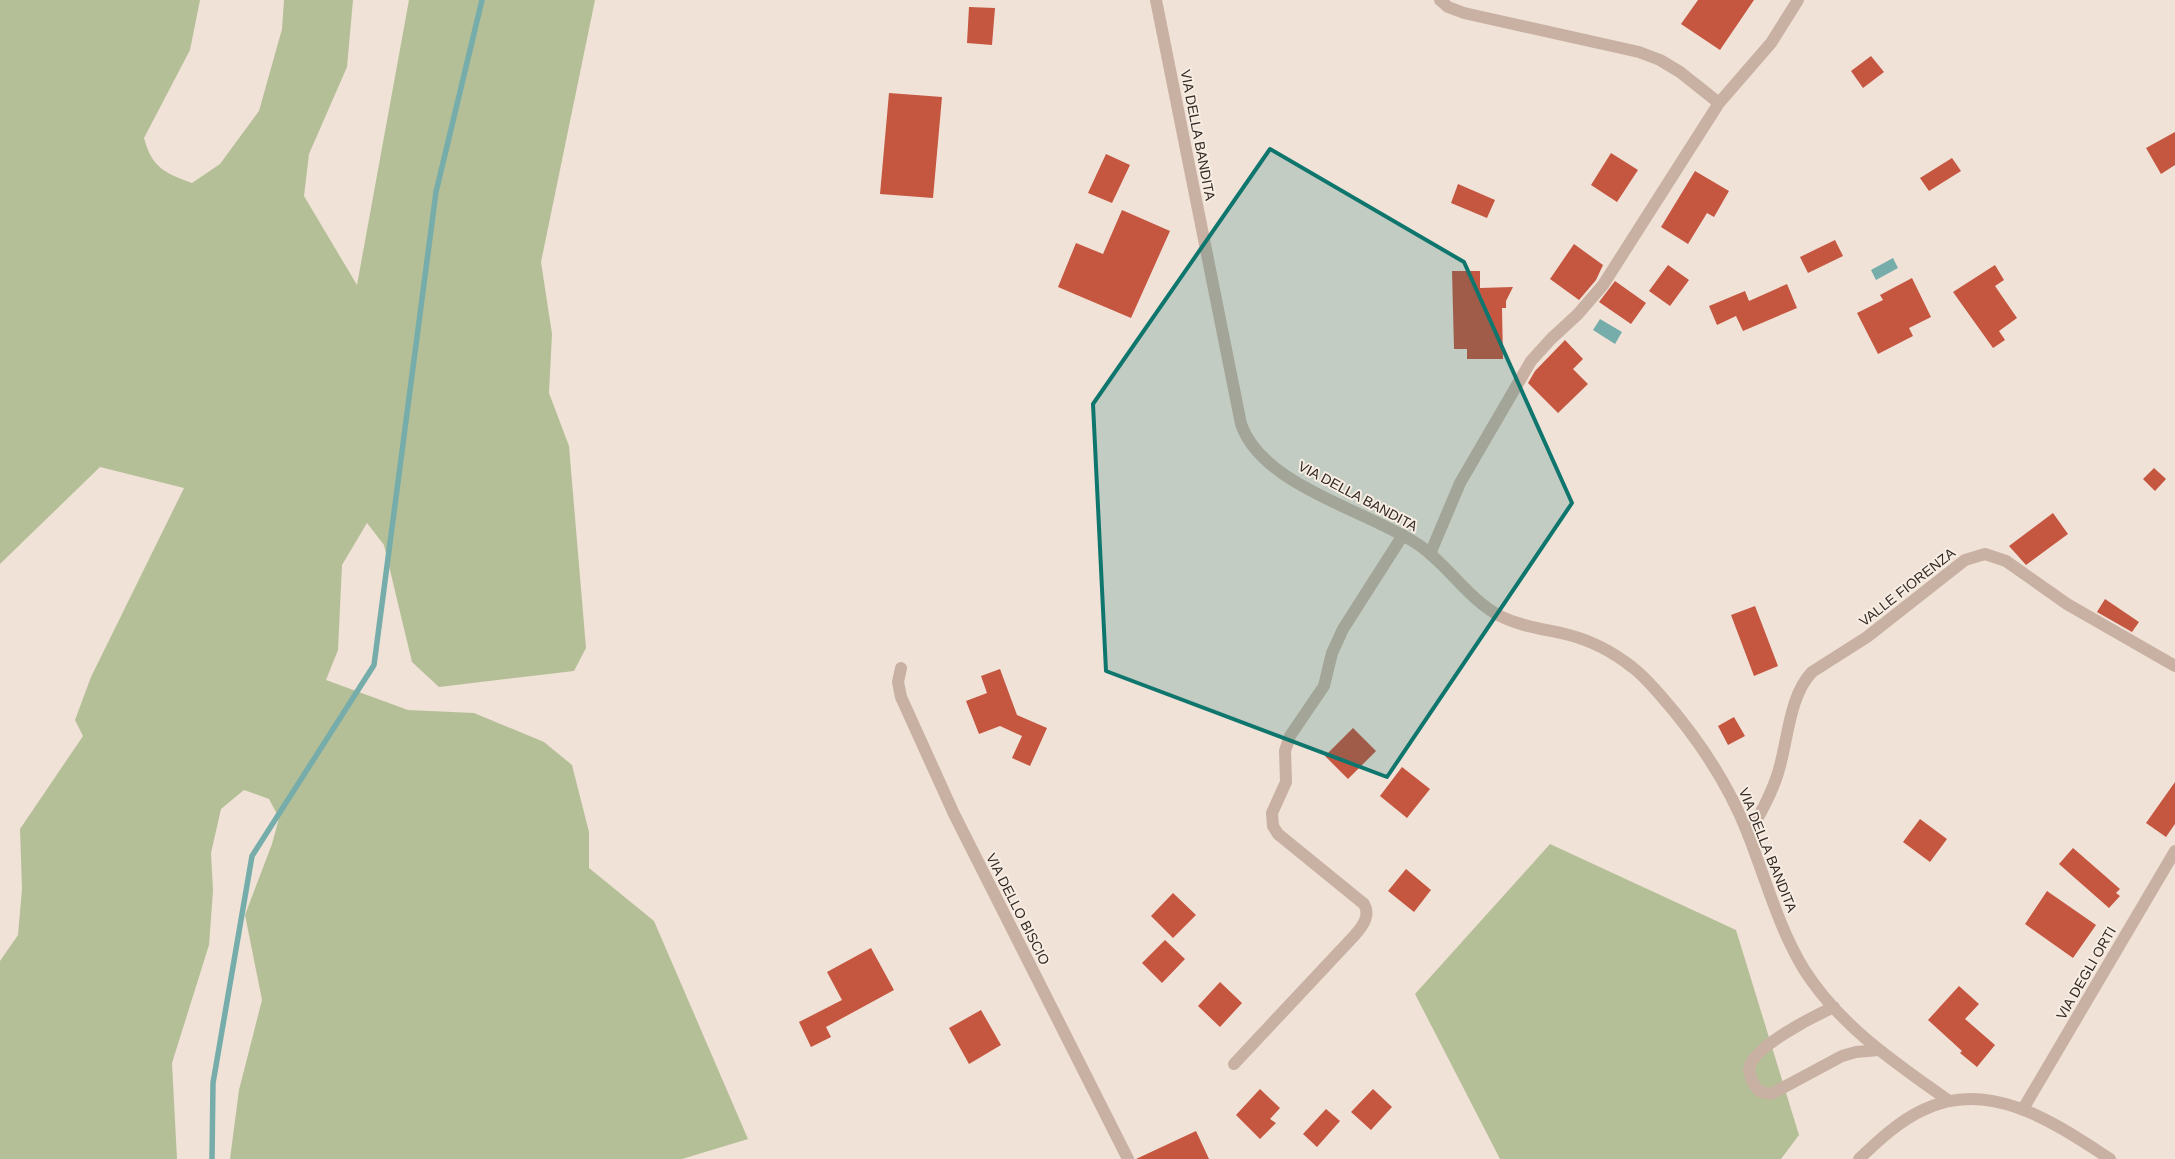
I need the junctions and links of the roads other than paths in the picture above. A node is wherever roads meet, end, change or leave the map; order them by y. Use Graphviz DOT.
graph roads {
  1 [pos="1156,0"];
  2 [pos="1440,0"];
  3 [pos="1798,0"];
  4 [pos="1719,104"];
  5 [pos="1403,535"];
  6 [pos="1430,554"];
  7 [pos="2175,666"];
  8 [pos="901,668"];
  9 [pos="1748,835"];
  10 [pos="2175,852"];
  11 [pos="1834,1007"];
  12 [pos="1879,1050"];
  13 [pos="1234,1064"];
  14 [pos="1949,1101"];
  15 [pos="2023,1109"];
  16 [pos="1128,1159"];
  17 [pos="1859,1159"];
  18 [pos="2110,1159"];
  1 -- 5 [label="street, VIA DELLA BANDITA"];
  2 -- 4 [label="street"];
  3 -- 4 [label="street"];
  4 -- 6 [label="street"];
  5 -- 6 [label="street, VIA DELLA BANDITA"];
  5 -- 13 [label="street"];
  6 -- 9 [label="street, VIA DELLA BANDITA"];
  7 -- 9 [label="street, VALLE FIORENZA"];
  8 -- 16 [label="street, VIA DELLO BISCIO"];
  9 -- 11 [label="street, VIA DELLA BANDITA"];
  10 -- 15 [label="street, VIA DEGLI ORTI"];
  11 -- 12 [label="street, VIA DELLA BANDITA"];
  11 -- 12 [label="street"];
  12 -- 14 [label="street, VIA DELLA BANDITA"];
  14 -- 15 [label="street"];
  14 -- 17 [label="street"];
  15 -- 18 [label="street"];
}
